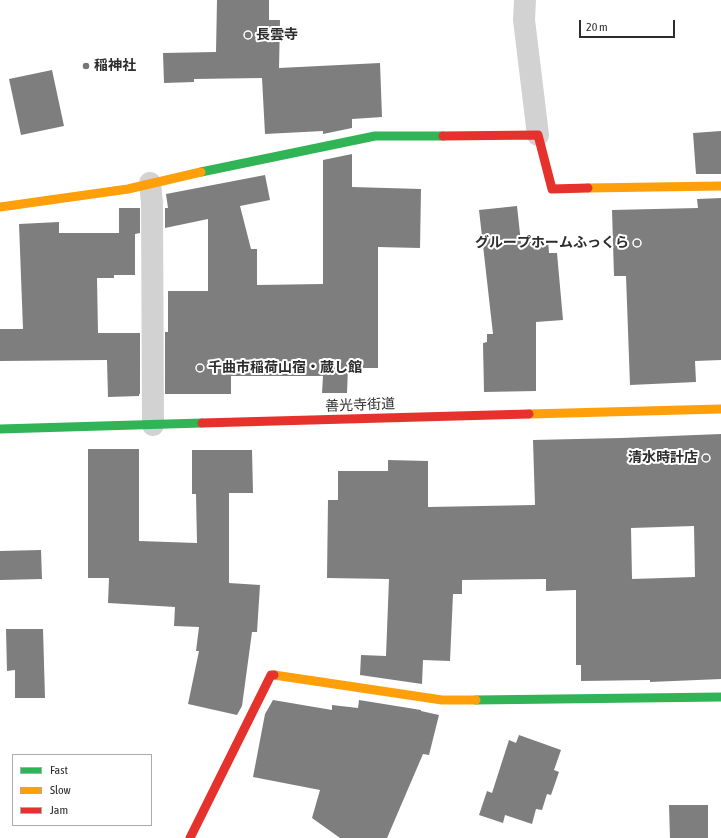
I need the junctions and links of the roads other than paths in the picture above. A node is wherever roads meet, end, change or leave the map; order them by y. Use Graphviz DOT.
graph roads {
  1 [pos="525,0"];
  2 [pos="538,135"];
  3 [pos="150,183"];
  4 [pos="721,186"];
  5 [pos="0,207"];
  6 [pos="721,409"];
  7 [pos="153,425"];
  8 [pos="0,429"];
  9 [pos="721,697"];
  10 [pos="190,838"];
  1 -- 2 [label="street"];
  2 -- 3 [label="street"];
  2 -- 4 [label="street"];
  3 -- 5 [label="street"];
  3 -- 7 [label="street"];
  6 -- 7 [label="street, 善光寺街道"];
  7 -- 8 [label="street, 善光寺街道"];
  9 -- 10 [label="street"];
}
